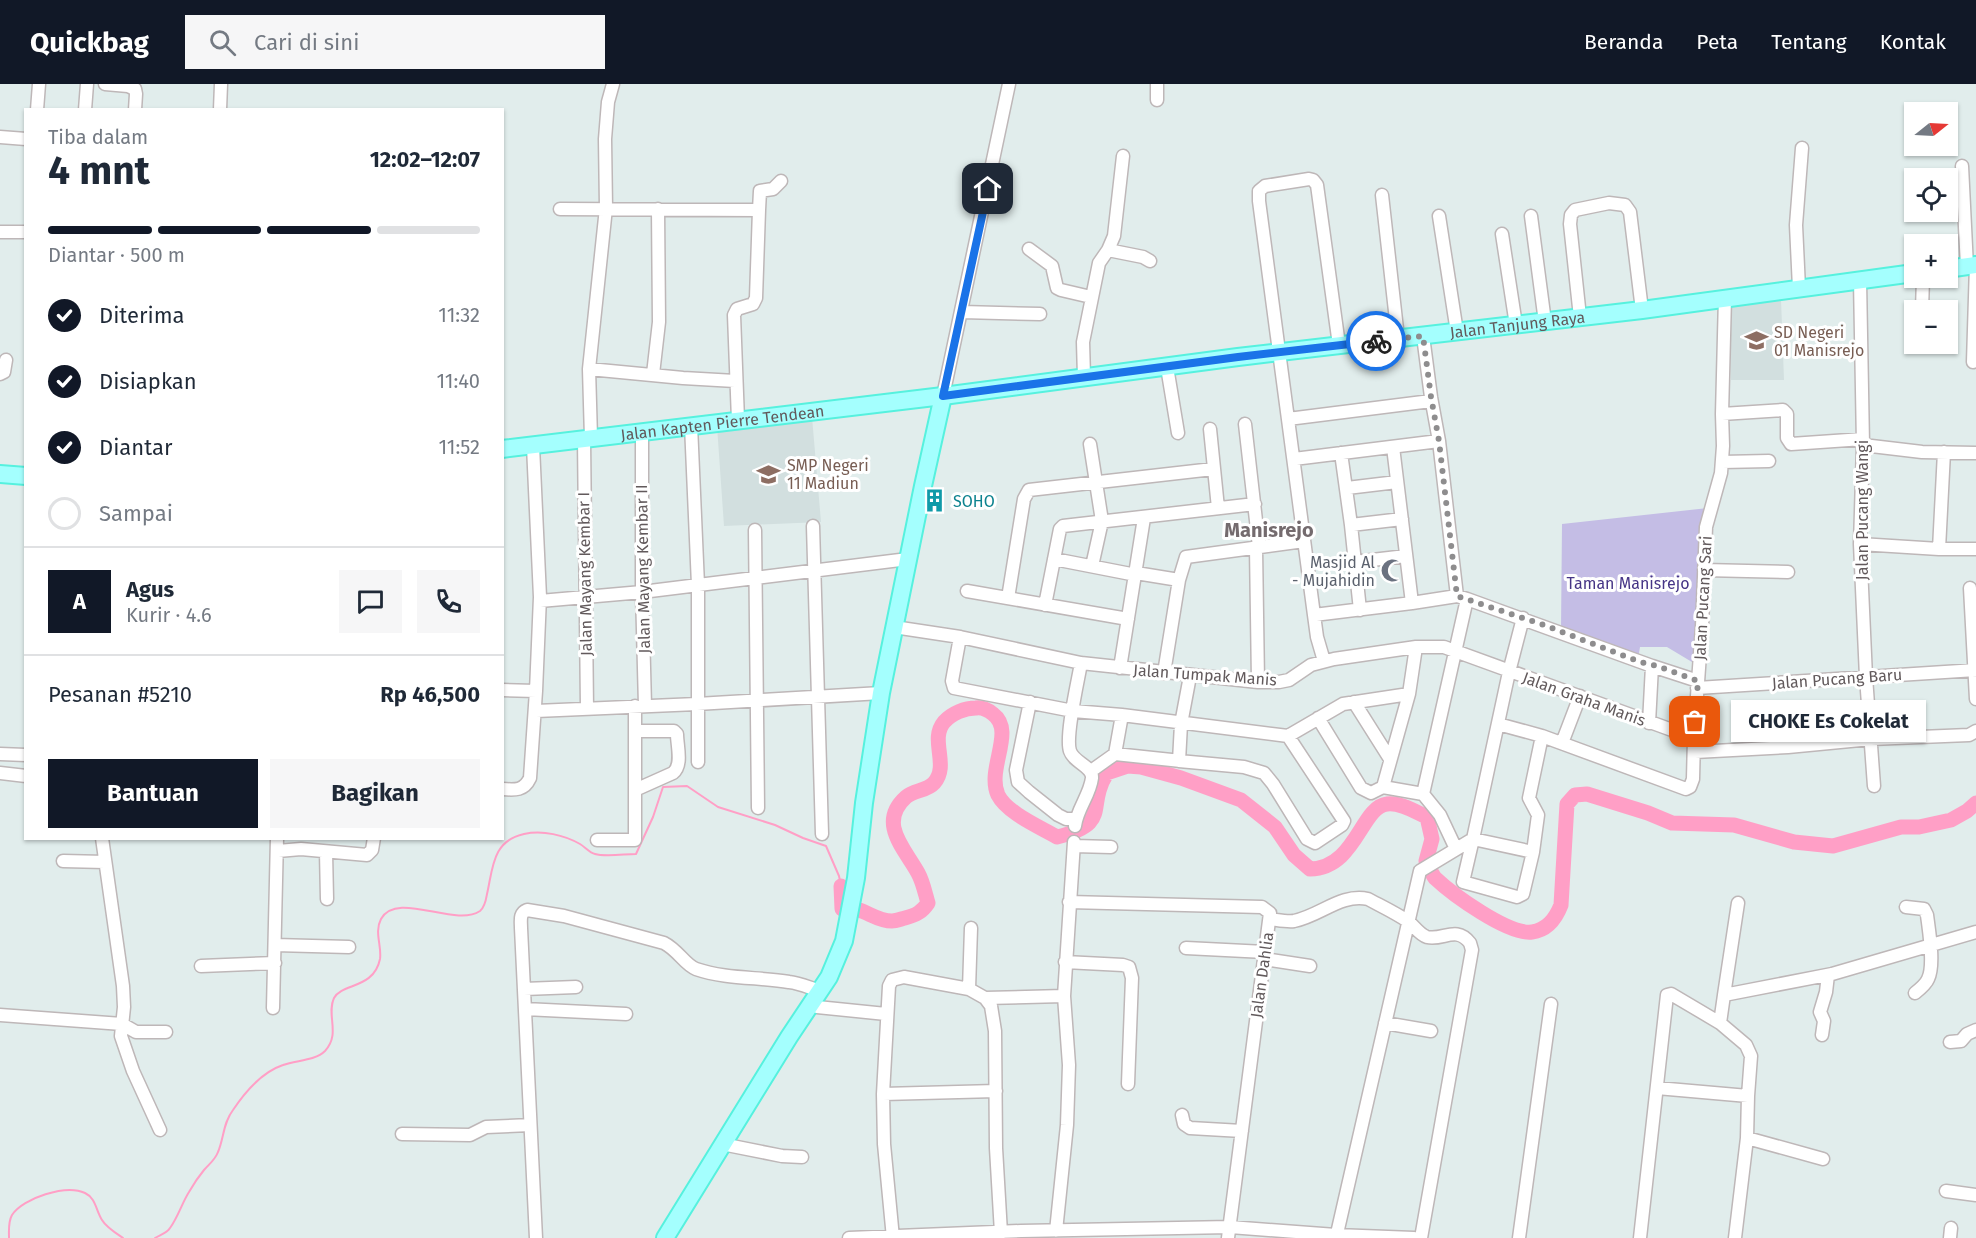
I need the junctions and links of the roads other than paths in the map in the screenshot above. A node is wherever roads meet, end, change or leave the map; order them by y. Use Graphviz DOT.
graph roads {
  1 [pos="39,84"];
  2 [pos="87,84"];
  3 [pos="113,84"];
  4 [pos="221,84"];
  5 [pos="613,84"];
  6 [pos="1009,84"];
  7 [pos="1157,84"];
  8 [pos="1157,100"];
  9 [pos="37,108"];
  10 [pos="86,108"];
  11 [pos="135,108"];
  12 [pos="220,108"];
  13 [pos="0,137"];
  14 [pos="24,139"];
  15 [pos="1802,148"];
  16 [pos="1123,156"];
  17 [pos="1962,166"];
  18 [pos="781,181"];
  19 [pos="1382,195"];
  20 [pos="606,208"];
  21 [pos="560,209"];
  22 [pos="658,209"];
  23 [pos="759,210"];
  24 [pos="1439,216"];
  25 [pos="1531,216"];
  26 [pos="0,232"];
  27 [pos="24,232"];
  28 [pos="1502,234"];
  29 [pos="1029,249"];
  30 [pos="1108,250"];
  31 [pos="1150,261"];
  32 [pos="1973,265"];
  33 [pos="1958,267"];
  34 [pos="1904,274"];
  35 [pos="1860,280"];
  36 [pos="1799,288"];
  37 [pos="1091,297"];
  38 [pos="1725,297"];
  39 [pos="1642,310"];
  40 [pos="962,312"];
  41 [pos="1040,314"];
  42 [pos="1580,317"];
  43 [pos="1545,322"];
  44 [pos="1516,325"];
  45 [pos="1457,332"];
  46 [pos="1423,336"];
  47 [pos="1398,338"];
  48 [pos="1339,345"];
  49 [pos="1280,353"];
  50 [pos="6,360"];
  51 [pos="1973,362"];
  52 [pos="1167,367"];
  53 [pos="589,369"];
  54 [pos="0,374"];
  55 [pos="653,374"];
  56 [pos="1084,377"];
  57 [pos="735,381"];
  58 [pos="943,396"];
  59 [pos="1431,401"];
  60 [pos="1722,414"];
  61 [pos="1288,419"];
  62 [pos="738,420"];
  63 [pos="1245,424"];
  64 [pos="692,425"];
  65 [pos="1210,429"];
  66 [pos="642,431"];
  67 [pos="1178,433"];
  68 [pos="587,438"];
  69 [pos="1439,441"];
  70 [pos="1863,442"];
  71 [pos="1090,444"];
  72 [pos="533,446"];
  73 [pos="1393,447"];
  74 [pos="504,449"];
  75 [pos="1944,452"];
  76 [pos="1341,453"];
  77 [pos="1976,453"];
  78 [pos="1294,459"];
  79 [pos="1769,461"];
  80 [pos="1722,462"];
  81 [pos="1214,468"];
  82 [pos="0,474"];
  83 [pos="24,476"];
  84 [pos="1397,482"];
  85 [pos="1096,483"];
  86 [pos="1347,488"];
  87 [pos="1255,504"];
  88 [pos="1218,508"];
  89 [pos="1144,518"];
  90 [pos="1402,519"];
  91 [pos="1102,521"];
  92 [pos="1351,525"];
  93 [pos="813,526"];
  94 [pos="755,530"];
  95 [pos="1304,541"];
  96 [pos="1860,544"];
  97 [pos="1258,547"];
  98 [pos="1938,549"];
  99 [pos="1976,549"];
  100 [pos="1406,556"];
  101 [pos="908,559"];
  102 [pos="1054,559"];
  103 [pos="1355,562"];
  104 [pos="1092,566"];
  105 [pos="816,570"];
  106 [pos="1704,570"];
  107 [pos="1788,572"];
  108 [pos="1136,574"];
  109 [pos="754,577"];
  110 [pos="1179,580"];
  111 [pos="698,585"];
  112 [pos="1970,588"];
  113 [pos="967,591"];
  114 [pos="642,592"];
  115 [pos="585,597"];
  116 [pos="1462,597"];
  117 [pos="1008,598"];
  118 [pos="540,601"];
  119 [pos="1412,603"];
  120 [pos="1045,605"];
  121 [pos="1360,610"];
  122 [pos="1314,615"];
  123 [pos="1523,618"];
  124 [pos="1128,619"];
  125 [pos="894,627"];
  126 [pos="960,637"];
  127 [pos="1416,647"];
  128 [pos="1455,650"];
  129 [pos="1324,661"];
  130 [pos="1081,663"];
  131 [pos="1652,666"];
  132 [pos="1120,668"];
  133 [pos="1975,670"];
  134 [pos="1509,672"];
  135 [pos="1164,673"];
  136 [pos="1190,676"];
  137 [pos="1866,677"];
  138 [pos="1258,682"];
  139 [pos="1698,685"];
  140 [pos="504,690"];
  141 [pos="536,691"];
  142 [pos="881,693"];
  143 [pos="1409,694"];
  144 [pos="818,696"];
  145 [pos="1580,696"];
  146 [pos="1976,699"];
  147 [pos="757,700"];
  148 [pos="1030,702"];
  149 [pos="1354,702"];
  150 [pos="697,704"];
  151 [pos="640,706"];
  152 [pos="586,710"];
  153 [pos="536,711"];
  154 [pos="1072,711"];
  155 [pos="1122,715"];
  156 [pos="1318,718"];
  157 [pos="1649,723"];
  158 [pos="1181,724"];
  159 [pos="1498,724"];
  160 [pos="636,731"];
  161 [pos="1976,731"];
  162 [pos="1288,736"];
  163 [pos="1542,736"];
  164 [pos="1694,738"];
  165 [pos="1871,739"];
  166 [pos="1562,743"];
  167 [pos="1695,752"];
  168 [pos="0,754"];
  169 [pos="1115,754"];
  170 [pos="24,755"];
  171 [pos="1390,759"];
  172 [pos="1181,761"];
  173 [pos="698,762"];
  174 [pos="1091,771"];
  175 [pos="0,773"];
  176 [pos="24,776"];
  177 [pos="1874,786"];
  178 [pos="1383,787"];
  179 [pos="504,789"];
  180 [pos="635,790"];
  181 [pos="1423,794"];
  182 [pos="758,808"];
  183 [pos="822,834"];
  184 [pos="1473,839"];
  185 [pos="102,840"];
  186 [pos="374,840"];
  187 [pos="597,840"];
  188 [pos="277,845"];
  189 [pos="1111,847"];
  190 [pos="1456,849"];
  191 [pos="326,852"];
  192 [pos="1533,852"];
  193 [pos="63,861"];
  194 [pos="105,862"];
  195 [pos="327,899"];
  196 [pos="1070,902"];
  197 [pos="1738,903"];
  198 [pos="1906,907"];
  199 [pos="1270,919"];
  200 [pos="1409,922"];
  201 [pos="971,928"];
  202 [pos="1976,932"];
  203 [pos="1930,944"];
  204 [pos="275,945"];
  205 [pos="349,947"];
  206 [pos="1186,948"];
  207 [pos="1265,956"];
  208 [pos="1065,962"];
  209 [pos="274,963"];
  210 [pos="201,966"];
  211 [pos="1310,966"];
  212 [pos="1828,975"];
  213 [pos="576,987"];
  214 [pos="524,988"];
  215 [pos="969,989"];
  216 [pos="1915,993"];
  217 [pos="1724,995"];
  218 [pos="1064,996"];
  219 [pos="985,998"];
  220 [pos="819,999"];
  221 [pos="1551,1004"];
  222 [pos="273,1008"];
  223 [pos="525,1009"];
  224 [pos="626,1014"];
  225 [pos="886,1014"];
  226 [pos="0,1015"];
  227 [pos="1385,1023"];
  228 [pos="1720,1023"];
  229 [pos="122,1024"];
  230 [pos="1976,1030"];
  231 [pos="1431,1031"];
  232 [pos="166,1032"];
  233 [pos="1822,1035"];
  234 [pos="1950,1042"];
  235 [pos="1128,1084"];
  236 [pos="1657,1088"];
  237 [pos="996,1091"];
  238 [pos="883,1094"];
  239 [pos="1748,1096"];
  240 [pos="1182,1115"];
  241 [pos="530,1125"];
  242 [pos="160,1130"];
  243 [pos="1242,1131"];
  244 [pos="402,1134"];
  245 [pos="1747,1138"];
  246 [pos="722,1144"];
  247 [pos="802,1157"];
  248 [pos="1823,1158"];
  249 [pos="1946,1191"];
  250 [pos="1976,1195"];
  251 [pos="1056,1232"];
  252 [pos="1229,1232"];
  253 [pos="1001,1233"];
  254 [pos="1122,1234"];
  255 [pos="1031,1235"];
  256 [pos="893,1237"];
  257 [pos="1336,1237"];
  258 [pos="536,1238"];
  259 [pos="664,1238"];
  260 [pos="849,1238"];
  261 [pos="1414,1238"];
  262 [pos="1421,1238"];
  263 [pos="1519,1238"];
  264 [pos="1640,1238"];
  265 [pos="1735,1238"];
  1 -- 9 [label="street"];
  2 -- 10 [label="street"];
  3 -- 11 [label="street"];
  4 -- 12 [label="street"];
  5 -- 20 [label="street, Jalan Mayang Kembar I"];
  6 -- 40 [label="street"];
  7 -- 8 [label="street"];
  13 -- 14 [label="street"];
  15 -- 36 [label="street"];
  16 -- 30 [label="street"];
  17 -- 32 [label="street"];
  18 -- 23 [label="street"];
  19 -- 47 [label="street"];
  20 -- 21 [label="street"];
  20 -- 22 [label="street"];
  20 -- 53 [label="street, Jalan Mayang Kembar I"];
  22 -- 23 [label="street"];
  22 -- 55 [label="street"];
  23 -- 57 [label="street"];
  24 -- 45 [label="street"];
  25 -- 43 [label="street"];
  26 -- 27 [label="street"];
  28 -- 44 [label="street"];
  29 -- 37 [label="street"];
  30 -- 31 [label="street"];
  30 -- 37 [label="street"];
  32 -- 33 [label="main road"];
  32 -- 51 [label="street"];
  34 -- 35 [label="main road, Jalan Tanjung Raya"];
  35 -- 36 [label="main road, Jalan Tanjung Raya"];
  35 -- 70 [label="street, Jalan Pucang Wangi"];
  36 -- 38 [label="main road, Jalan Tanjung Raya"];
  37 -- 56 [label="street"];
  38 -- 39 [label="main road, Jalan Tanjung Raya"];
  38 -- 60 [label="street, Jalan Pucang Sari"];
  39 -- 42 [label="main road, Jalan Tanjung Raya"];
  39 -- 42 [label="street"];
  40 -- 41 [label="street"];
  40 -- 58 [label="street"];
  42 -- 43 [label="main road, Jalan Tanjung Raya"];
  43 -- 44 [label="main road, Jalan Tanjung Raya"];
  44 -- 45 [label="main road, Jalan Tanjung Raya"];
  45 -- 46 [label="main road, Jalan Tanjung Raya"];
  46 -- 47 [label="main road, Jalan Tanjung Raya"];
  46 -- 59 [label="street"];
  47 -- 48 [label="main road, Jalan Tanjung Raya"];
  48 -- 49 [label="main road, Jalan Tanjung Raya"];
  48 -- 49 [label="street"];
  49 -- 52 [label="main road, Jalan Tanjung Raya"];
  49 -- 61 [label="street"];
  50 -- 54 [label="street"];
  52 -- 56 [label="main road, Jalan Tanjung Raya"];
  52 -- 67 [label="street"];
  53 -- 55 [label="street"];
  53 -- 68 [label="street, Jalan Mayang Kembar I"];
  55 -- 57 [label="street"];
  56 -- 58 [label="main road, Jalan Tanjung Raya"];
  57 -- 62 [label="street"];
  58 -- 62 [label="main road, Jalan Kapten Pierre Tendean"];
  58 -- 101 [label="main road"];
  59 -- 61 [label="street"];
  59 -- 69 [label="street"];
  60 -- 70 [label="street"];
  60 -- 80 [label="street, Jalan Pucang Sari"];
  61 -- 78 [label="street"];
  62 -- 64 [label="main road, Jalan Kapten Pierre Tendean"];
  63 -- 87 [label="street"];
  64 -- 66 [label="main road, Jalan Kapten Pierre Tendean"];
  64 -- 111 [label="street"];
  65 -- 81 [label="street"];
  66 -- 68 [label="main road, Jalan Kapten Pierre Tendean"];
  66 -- 114 [label="street, Jalan Mayang Kembar II"];
  68 -- 72 [label="main road, Jalan Kapten Pierre Tendean"];
  68 -- 115 [label="street, Jalan Mayang Kembar I"];
  69 -- 73 [label="street"];
  69 -- 116 [label="street"];
  70 -- 75 [label="street"];
  70 -- 96 [label="street, Jalan Pucang Wangi"];
  71 -- 85 [label="street"];
  72 -- 74 [label="main road, Jalan Kapten Pierre Tendean"];
  72 -- 118 [label="street"];
  73 -- 76 [label="street"];
  73 -- 84 [label="street"];
  75 -- 77 [label="street"];
  75 -- 98 [label="street"];
  76 -- 78 [label="street"];
  76 -- 86 [label="street"];
  78 -- 95 [label="street"];
  79 -- 80 [label="street"];
  80 -- 106 [label="street, Jalan Pucang Sari"];
  81 -- 85 [label="street"];
  81 -- 88 [label="street"];
  82 -- 83 [label="main road"];
  84 -- 86 [label="street"];
  84 -- 90 [label="street"];
  85 -- 91 [label="street"];
  85 -- 117 [label="street"];
  86 -- 92 [label="street"];
  87 -- 88 [label="street"];
  87 -- 97 [label="street"];
  88 -- 89 [label="street"];
  89 -- 91 [label="street"];
  89 -- 108 [label="street"];
  90 -- 92 [label="street"];
  90 -- 100 [label="street"];
  91 -- 102 [label="street"];
  91 -- 104 [label="street"];
  92 -- 103 [label="street"];
  93 -- 105 [label="street"];
  94 -- 109 [label="street"];
  95 -- 97 [label="street"];
  95 -- 122 [label="street"];
  96 -- 98 [label="street"];
  96 -- 137 [label="street, Jalan Pucang Wangi"];
  97 -- 110 [label="street"];
  97 -- 138 [label="street"];
  98 -- 99 [label="street"];
  100 -- 103 [label="street"];
  100 -- 119 [label="street"];
  101 -- 105 [label="street"];
  101 -- 125 [label="main road"];
  102 -- 104 [label="street"];
  102 -- 120 [label="street"];
  103 -- 121 [label="street"];
  104 -- 108 [label="street"];
  105 -- 109 [label="street"];
  105 -- 144 [label="street"];
  106 -- 107 [label="street"];
  106 -- 139 [label="street, Jalan Pucang Sari"];
  108 -- 110 [label="street"];
  108 -- 124 [label="street"];
  109 -- 111 [label="street"];
  109 -- 147 [label="street"];
  110 -- 135 [label="street"];
  111 -- 114 [label="street"];
  111 -- 150 [label="street"];
  112 -- 133 [label="street"];
  113 -- 117 [label="street"];
  114 -- 115 [label="street"];
  114 -- 151 [label="street, Jalan Mayang Kembar II"];
  115 -- 118 [label="street"];
  115 -- 152 [label="street, Jalan Mayang Kembar I"];
  116 -- 119 [label="street"];
  116 -- 123 [label="street"];
  116 -- 128 [label="street"];
  117 -- 120 [label="street"];
  118 -- 141 [label="street"];
  119 -- 121 [label="street"];
  120 -- 124 [label="street"];
  121 -- 122 [label="street"];
  122 -- 129 [label="street"];
  123 -- 131 [label="street"];
  123 -- 134 [label="street"];
  124 -- 132 [label="street"];
  125 -- 126 [label="street, Jalan Tumpak Manis"];
  125 -- 142 [label="main road"];
  126 -- 130 [label="street, Jalan Tumpak Manis"];
  126 -- 148 [label="street"];
  127 -- 128 [label="street, Jalan Tumpak Manis"];
  127 -- 129 [label="street, Jalan Tumpak Manis"];
  127 -- 143 [label="street"];
  128 -- 134 [label="street, Jalan Tumpak Manis"];
  128 -- 181 [label="street"];
  129 -- 138 [label="street, Jalan Tumpak Manis"];
  130 -- 132 [label="street, Jalan Tumpak Manis"];
  130 -- 154 [label="street"];
  131 -- 139 [label="street"];
  131 -- 157 [label="street"];
  132 -- 135 [label="street, Jalan Tumpak Manis"];
  133 -- 137 [label="street, Jalan Pucang Baru"];
  133 -- 146 [label="street"];
  134 -- 145 [label="street, Jalan Graha Manis"];
  134 -- 159 [label="street"];
  135 -- 136 [label="street, Jalan Tumpak Manis"];
  136 -- 138 [label="street, Jalan Tumpak Manis"];
  136 -- 158 [label="street"];
  137 -- 139 [label="street, Jalan Pucang Baru"];
  137 -- 165 [label="street, Jalan Pucang Wangi"];
  139 -- 164 [label="street, Jalan Pucang Sari"];
  140 -- 141 [label="street"];
  141 -- 153 [label="street"];
  142 -- 144 [label="street"];
  142 -- 220 [label="main road"];
  143 -- 149 [label="street"];
  143 -- 171 [label="street"];
  144 -- 147 [label="street"];
  144 -- 183 [label="street"];
  145 -- 157 [label="street, Jalan Graha Manis"];
  145 -- 166 [label="street"];
  147 -- 150 [label="street"];
  147 -- 182 [label="street"];
  148 -- 154 [label="street"];
  148 -- 174 [label="street"];
  149 -- 156 [label="street"];
  149 -- 171 [label="street"];
  150 -- 151 [label="street"];
  150 -- 173 [label="street"];
  151 -- 152 [label="street"];
  151 -- 160 [label="street, Jalan Mayang Kembar II"];
  152 -- 153 [label="street"];
  153 -- 179 [label="street"];
  154 -- 155 [label="street"];
  154 -- 174 [label="street"];
  155 -- 158 [label="street"];
  155 -- 169 [label="street"];
  156 -- 162 [label="street"];
  156 -- 178 [label="street"];
  157 -- 164 [label="street, Jalan Graha Manis"];
  158 -- 162 [label="street"];
  158 -- 172 [label="street"];
  159 -- 163 [label="street"];
  159 -- 184 [label="street"];
  160 -- 180 [label="street, Jalan Mayang Kembar II"];
  160 -- 180 [label="street"];
  161 -- 165 [label="street"];
  162 -- 172 [label="street"];
  163 -- 166 [label="street"];
  163 -- 192 [label="street"];
  164 -- 167 [label="street, Jalan Pucang Sari"];
  165 -- 167 [label="street"];
  165 -- 177 [label="street, Jalan Pucang Wangi"];
  166 -- 167 [label="street, Jalan Pucang Sari"];
  168 -- 170 [label="street"];
  169 -- 172 [label="street"];
  169 -- 174 [label="street"];
  171 -- 178 [label="street"];
  175 -- 176 [label="street"];
  178 -- 181 [label="street"];
  180 -- 187 [label="street, Jalan Mayang Kembar II"];
  181 -- 190 [label="street"];
  184 -- 190 [label="street"];
  184 -- 192 [label="street"];
  184 -- 192 [label="street"];
  185 -- 194 [label="street"];
  186 -- 191 [label="street"];
  188 -- 191 [label="street"];
  188 -- 204 [label="street"];
  189 -- 196 [label="street"];
  190 -- 200 [label="street"];
  191 -- 195 [label="street"];
  193 -- 194 [label="street"];
  194 -- 229 [label="street"];
  196 -- 199 [label="street, Jalan Dahlia"];
  196 -- 208 [label="street"];
  197 -- 217 [label="street"];
  198 -- 203 [label="street"];
  199 -- 200 [label="street"];
  199 -- 207 [label="street, Jalan Dahlia"];
  200 -- 227 [label="street"];
  200 -- 262 [label="street"];
  201 -- 215 [label="street"];
  202 -- 203 [label="street"];
  203 -- 212 [label="street"];
  203 -- 216 [label="street"];
  204 -- 205 [label="street"];
  204 -- 209 [label="street"];
  206 -- 207 [label="street"];
  207 -- 211 [label="street"];
  207 -- 243 [label="street, Jalan Dahlia"];
  208 -- 218 [label="street"];
  208 -- 235 [label="street"];
  209 -- 210 [label="street"];
  209 -- 222 [label="street"];
  212 -- 217 [label="street"];
  212 -- 233 [label="street"];
  213 -- 214 [label="street"];
  214 -- 220 [label="street"];
  214 -- 223 [label="street"];
  215 -- 219 [label="street"];
  215 -- 225 [label="street"];
  217 -- 228 [label="street"];
  218 -- 219 [label="street"];
  218 -- 251 [label="street"];
  219 -- 237 [label="street"];
  220 -- 225 [label="street"];
  220 -- 246 [label="main road"];
  221 -- 263 [label="street"];
  223 -- 224 [label="street"];
  223 -- 241 [label="street"];
  225 -- 238 [label="street"];
  226 -- 229 [label="street"];
  227 -- 231 [label="street"];
  227 -- 257 [label="street"];
  228 -- 236 [label="street"];
  228 -- 239 [label="street"];
  229 -- 232 [label="street"];
  229 -- 242 [label="street"];
  230 -- 234 [label="street"];
  236 -- 239 [label="street"];
  236 -- 264 [label="street"];
  237 -- 238 [label="street"];
  237 -- 253 [label="street"];
  238 -- 256 [label="street"];
  239 -- 245 [label="street"];
  240 -- 243 [label="street"];
  241 -- 244 [label="street"];
  241 -- 258 [label="street"];
  243 -- 252 [label="street, Jalan Dahlia"];
  245 -- 248 [label="street"];
  245 -- 265 [label="street"];
  246 -- 247 [label="street"];
  246 -- 259 [label="main road"];
  249 -- 250 [label="street"];
  251 -- 254 [label="street"];
  251 -- 255 [label="street"];
  252 -- 254 [label="street"];
  252 -- 257 [label="street"];
  253 -- 255 [label="street"];
  253 -- 256 [label="street"];
  256 -- 260 [label="street"];
  257 -- 261 [label="street"];
}
